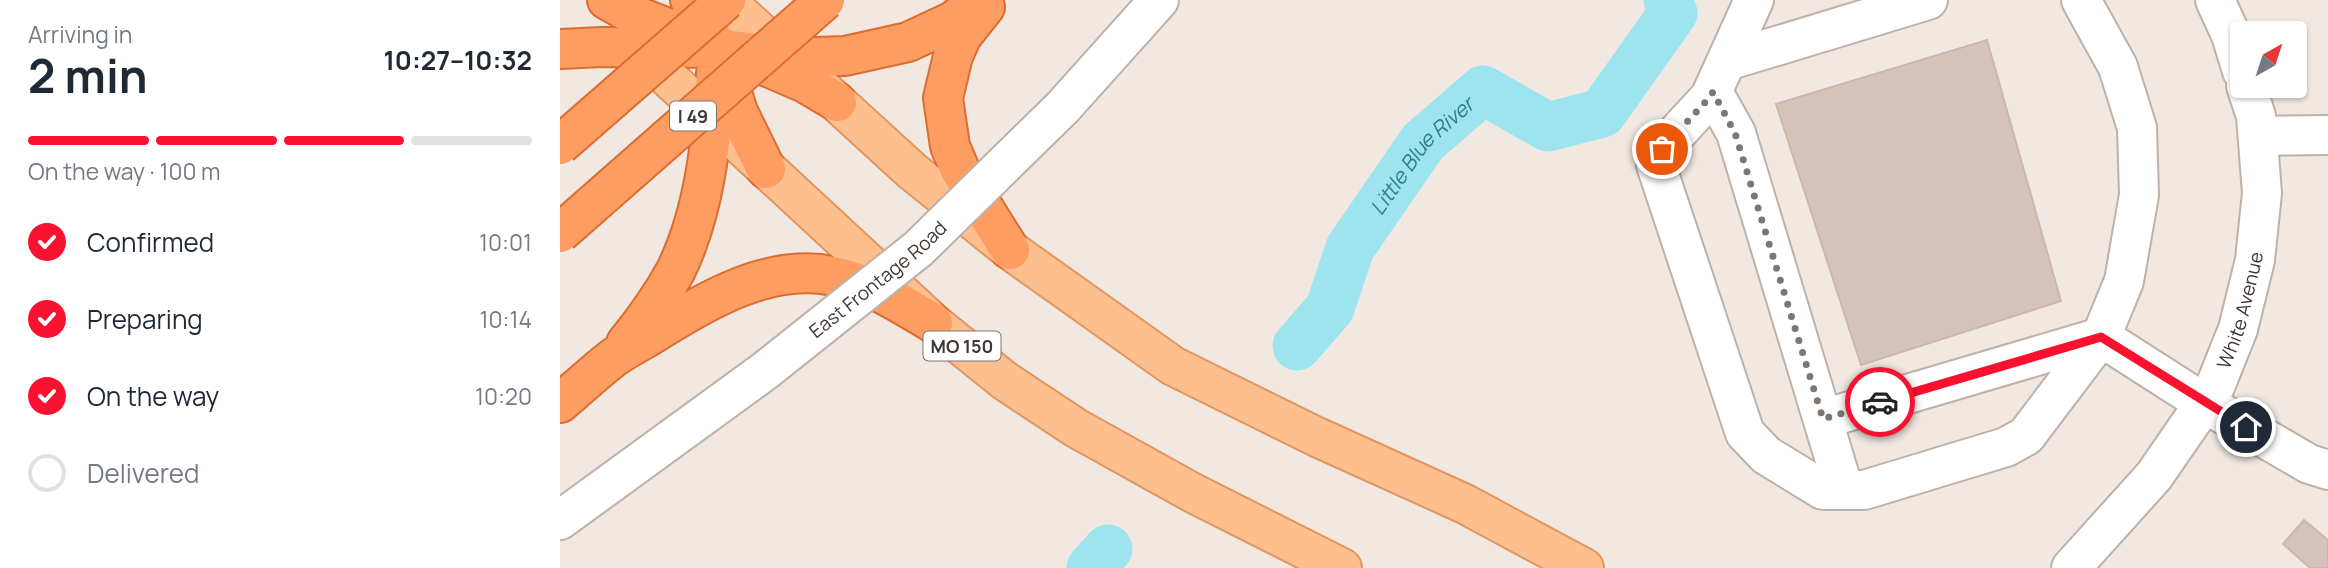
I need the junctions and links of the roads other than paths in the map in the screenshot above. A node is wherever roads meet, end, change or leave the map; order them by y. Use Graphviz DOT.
graph roads {
  1 [pos="585,0"];
  2 [pos="607,0"];
  3 [pos="690,0"];
  4 [pos="715,0"];
  5 [pos="726,0"];
  6 [pos="825,0"];
  7 [pos="980,0"];
  8 [pos="990,0"];
  9 [pos="1159,0"];
  10 [pos="1754,0"];
  11 [pos="1928,0"];
  12 [pos="2081,0"];
  13 [pos="2215,0"];
  14 [pos="2230,34"];
  15 [pos="636,48"];
  16 [pos="718,48"];
  17 [pos="560,49"];
  18 [pos="789,58"];
  19 [pos="1720,76"];
  20 [pos="2250,98"];
  21 [pos="837,102"];
  22 [pos="713,121"];
  23 [pos="2328,135"];
  24 [pos="2258,136"];
  25 [pos="560,145"];
  26 [pos="766,169"];
  27 [pos="560,233"];
  28 [pos="1010,250"];
  29 [pos="933,323"];
  30 [pos="2101,337"];
  31 [pos="614,358"];
  32 [pos="560,403"];
  33 [pos="2204,403"];
  34 [pos="1823,419"];
  35 [pos="2328,470"];
  36 [pos="1844,490"];
  37 [pos="560,520"];
  38 [pos="1342,568"];
  39 [pos="1584,568"];
  40 [pos="2071,568"];
  1 -- 15 [label="highway, MO 150"];
  2 -- 16 [label="highway"];
  3 -- 16 [label="highway"];
  4 -- 16 [label="highway"];
  5 -- 18 [label="main road"];
  5 -- 25 [label="highway, bridge"];
  6 -- 27 [label="highway, I 49, bridge"];
  7 -- 18 [label="highway"];
  8 -- 28 [label="highway"];
  9 -- 37 [label="street, East Frontage Road, bridge"];
  10 -- 19 [label="street"];
  11 -- 19 [label="street"];
  12 -- 30 [label="street"];
  13 -- 14 [label="street"];
  15 -- 16 [label="highway"];
  15 -- 17 [label="highway"];
  15 -- 22 [label="main road, MO 150"];
  16 -- 18 [label="highway"];
  16 -- 21 [label="highway"];
  16 -- 22 [label="highway"];
  16 -- 26 [label="highway"];
  18 -- 21 [label="main road"];
  19 -- 34 [label="street"];
  19 -- 36 [label="street"];
  20 -- 24 [label="street, White Avenue"];
  21 -- 28 [label="main road"];
  22 -- 26 [label="main road, MO 150"];
  22 -- 31 [label="highway"];
  23 -- 24 [label="street"];
  24 -- 33 [label="street, White Avenue"];
  26 -- 29 [label="main road, MO 150"];
  28 -- 39 [label="main road"];
  29 -- 31 [label="highway"];
  29 -- 38 [label="main road, MO 150"];
  30 -- 33 [label="street"];
  30 -- 34 [label="street"];
  30 -- 36 [label="street"];
  31 -- 32 [label="highway"];
  33 -- 35 [label="street"];
  33 -- 40 [label="street, White Avenue"];
  34 -- 36 [label="street"];
}
